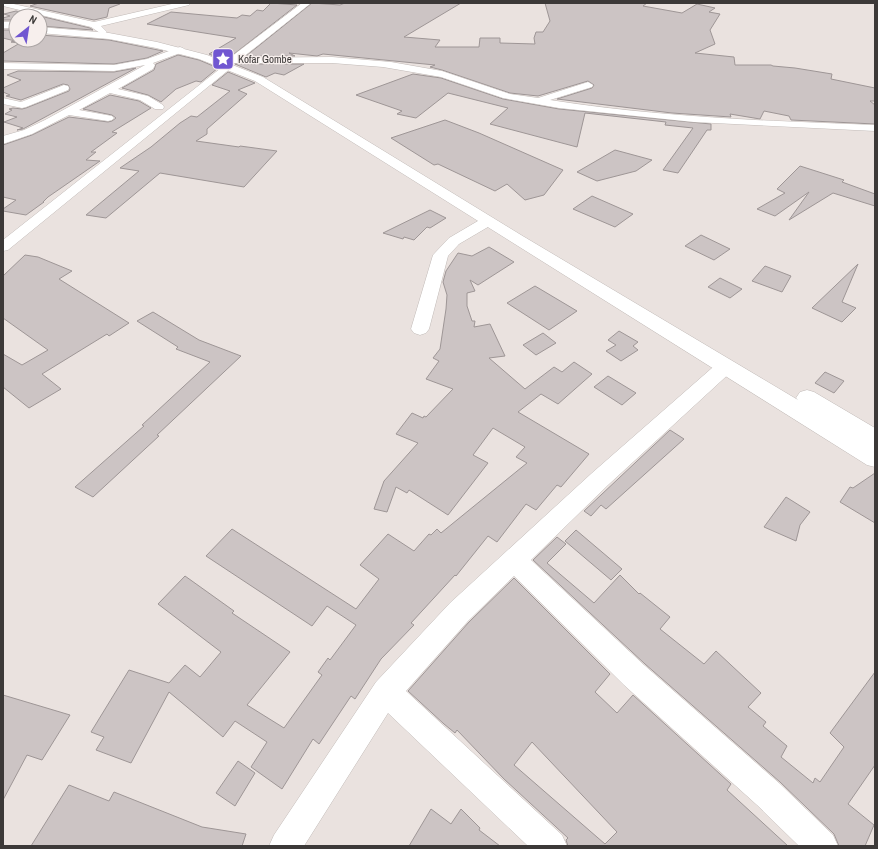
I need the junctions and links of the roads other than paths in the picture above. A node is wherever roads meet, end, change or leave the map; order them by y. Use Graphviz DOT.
graph roads {
  1 [pos="48,3"];
  2 [pos="186,3"];
  3 [pos="307,3"];
  4 [pos="3,4"];
  5 [pos="49,14"];
  6 [pos="48,28"];
  7 [pos="48,29"];
  8 [pos="99,29"];
  9 [pos="180,50"];
  10 [pos="148,61"];
  11 [pos="230,63"];
  12 [pos="3,66"];
  13 [pos="46,83"];
  14 [pos="588,85"];
  15 [pos="64,88"];
  16 [pos="110,90"];
  17 [pos="97,96"];
  18 [pos="3,101"];
  19 [pos="535,101"];
  20 [pos="159,107"];
  21 [pos="69,112"];
  22 [pos="108,118"];
  23 [pos="875,128"];
  24 [pos="3,140"];
  25 [pos="488,221"];
  26 [pos="3,230"];
  27 [pos="18,233"];
  28 [pos="3,247"];
  29 [pos="420,329"];
  30 [pos="730,360"];
  31 [pos="794,391"];
  32 [pos="875,439"];
  33 [pos="875,458"];
  34 [pos="514,560"];
  35 [pos="386,692"];
  36 [pos="285,846"];
  37 [pos="551,846"];
  38 [pos="822,846"];
  1 -- 5 [label="street"];
  2 -- 8 [label="street"];
  3 -- 11 [label="street"];
  4 -- 5 [label="street"];
  5 -- 8 [label="street"];
  6 -- 8 [label="highway"];
  7 -- 9 [label="highway"];
  8 -- 11 [label="highway"];
  9 -- 10 [label="street"];
  9 -- 11 [label="highway"];
  10 -- 12 [label="street"];
  10 -- 16 [label="street"];
  11 -- 19 [label="street"];
  11 -- 25 [label="highway"];
  11 -- 27 [label="street"];
  11 -- 30 [label="highway"];
  13 -- 15 [label="street"];
  14 -- 19 [label="street"];
  15 -- 17 [label="street"];
  15 -- 18 [label="street"];
  16 -- 17 [label="street"];
  16 -- 20 [label="street"];
  17 -- 21 [label="street"];
  19 -- 23 [label="street"];
  21 -- 22 [label="street"];
  21 -- 24 [label="street"];
  25 -- 29 [label="street"];
  25 -- 30 [label="highway"];
  26 -- 27 [label="street"];
  27 -- 28 [label="street"];
  30 -- 33 [label="highway"];
  30 -- 34 [label="street"];
  31 -- 32 [label="highway"];
  34 -- 35 [label="street"];
  34 -- 38 [label="street"];
  35 -- 36 [label="street"];
  35 -- 37 [label="street"];
}
